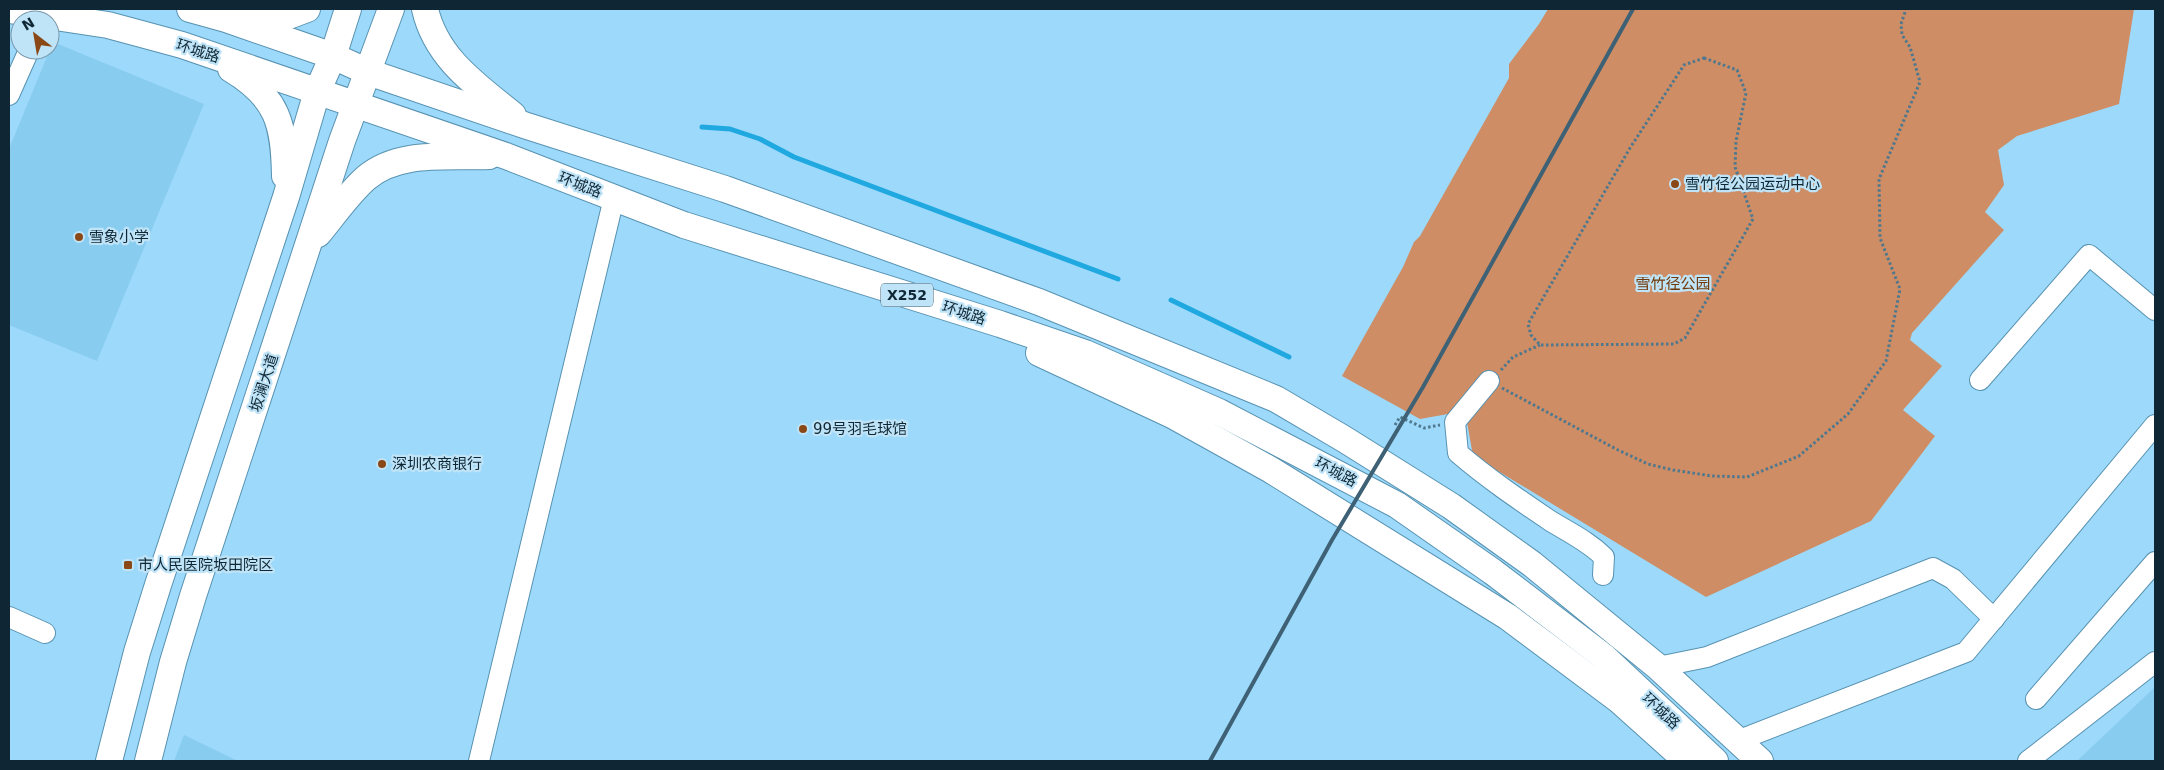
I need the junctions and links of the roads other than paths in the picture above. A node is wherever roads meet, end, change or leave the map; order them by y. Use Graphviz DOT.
graph roads {
  1 [pos="306,9"];
  2 [pos="348,9"];
  3 [pos="391,9"];
  4 [pos="425,9"];
  5 [pos="202,12"];
  6 [pos="60,19"];
  7 [pos="205,53"];
  8 [pos="333,56"];
  9 [pos="25,60"];
  10 [pos="368,72"];
  11 [pos="318,92"];
  12 [pos="9,95"];
  13 [pos="354,105"];
  14 [pos="527,126"];
  15 [pos="506,156"];
  16 [pos="286,197"];
  17 [pos="614,198"];
  18 [pos="310,244"];
  19 [pos="917,298"];
  20 [pos="2155,310"];
  21 [pos="1980,380"];
  22 [pos="1489,381"];
  23 [pos="2155,425"];
  24 [pos="2155,562"];
  25 [pos="1604,575"];
  26 [pos="9,617"];
  27 [pos="1994,619"];
  28 [pos="45,633"];
  29 [pos="2155,662"];
  30 [pos="1658,667"];
  31 [pos="2036,699"];
  32 [pos="1737,741"];
  33 [pos="109,761"];
  34 [pos="148,761"];
  35 [pos="479,761"];
  36 [pos="1687,761"];
  37 [pos="1715,761"];
  38 [pos="1760,761"];
  39 [pos="2028,761"];
  1 -- 5 [label="main road"];
  2 -- 8 [label="main road"];
  3 -- 10 [label="main road, 坂澜大道"];
  4 -- 14 [label="main road"];
  5 -- 8 [label="main road, 环城路 / X252"];
  6 -- 7 [label="main road, 环城路 / X252"];
  7 -- 11 [label="main road, 环城路 / X252"];
  7 -- 16 [label="main road"];
  8 -- 10 [label="main road, 环城路 / X252"];
  8 -- 11 [label="main road"];
  9 -- 12 [label="street"];
  10 -- 13 [label="main road, 坂澜大道"];
  10 -- 14 [label="main road, 环城路 / X252"];
  11 -- 13 [label="main road, 环城路 / X252"];
  11 -- 16 [label="main road"];
  13 -- 15 [label="main road, 环城路 / X252"];
  13 -- 18 [label="main road, 坂澜大道"];
  14 -- 30 [label="main road, 环城路 / X252"];
  15 -- 17 [label="main road, 环城路 / X252"];
  15 -- 18 [label="main road"];
  16 -- 33 [label="main road"];
  17 -- 19 [label="main road, 环城路 / X252"];
  17 -- 35 [label="street"];
  18 -- 34 [label="main road, 坂澜大道"];
  19 -- 36 [label="main road"];
  19 -- 37 [label="main road, 环城路 / X252"];
  20 -- 21 [label="street"];
  22 -- 25 [label="street"];
  23 -- 27 [label="street"];
  24 -- 31 [label="street"];
  26 -- 28 [label="street"];
  27 -- 30 [label="street"];
  27 -- 32 [label="street"];
  29 -- 39 [label="street"];
  30 -- 32 [label="main road, 环城路 / X252"];
  32 -- 38 [label="main road, 环城路 / X252"];
}
